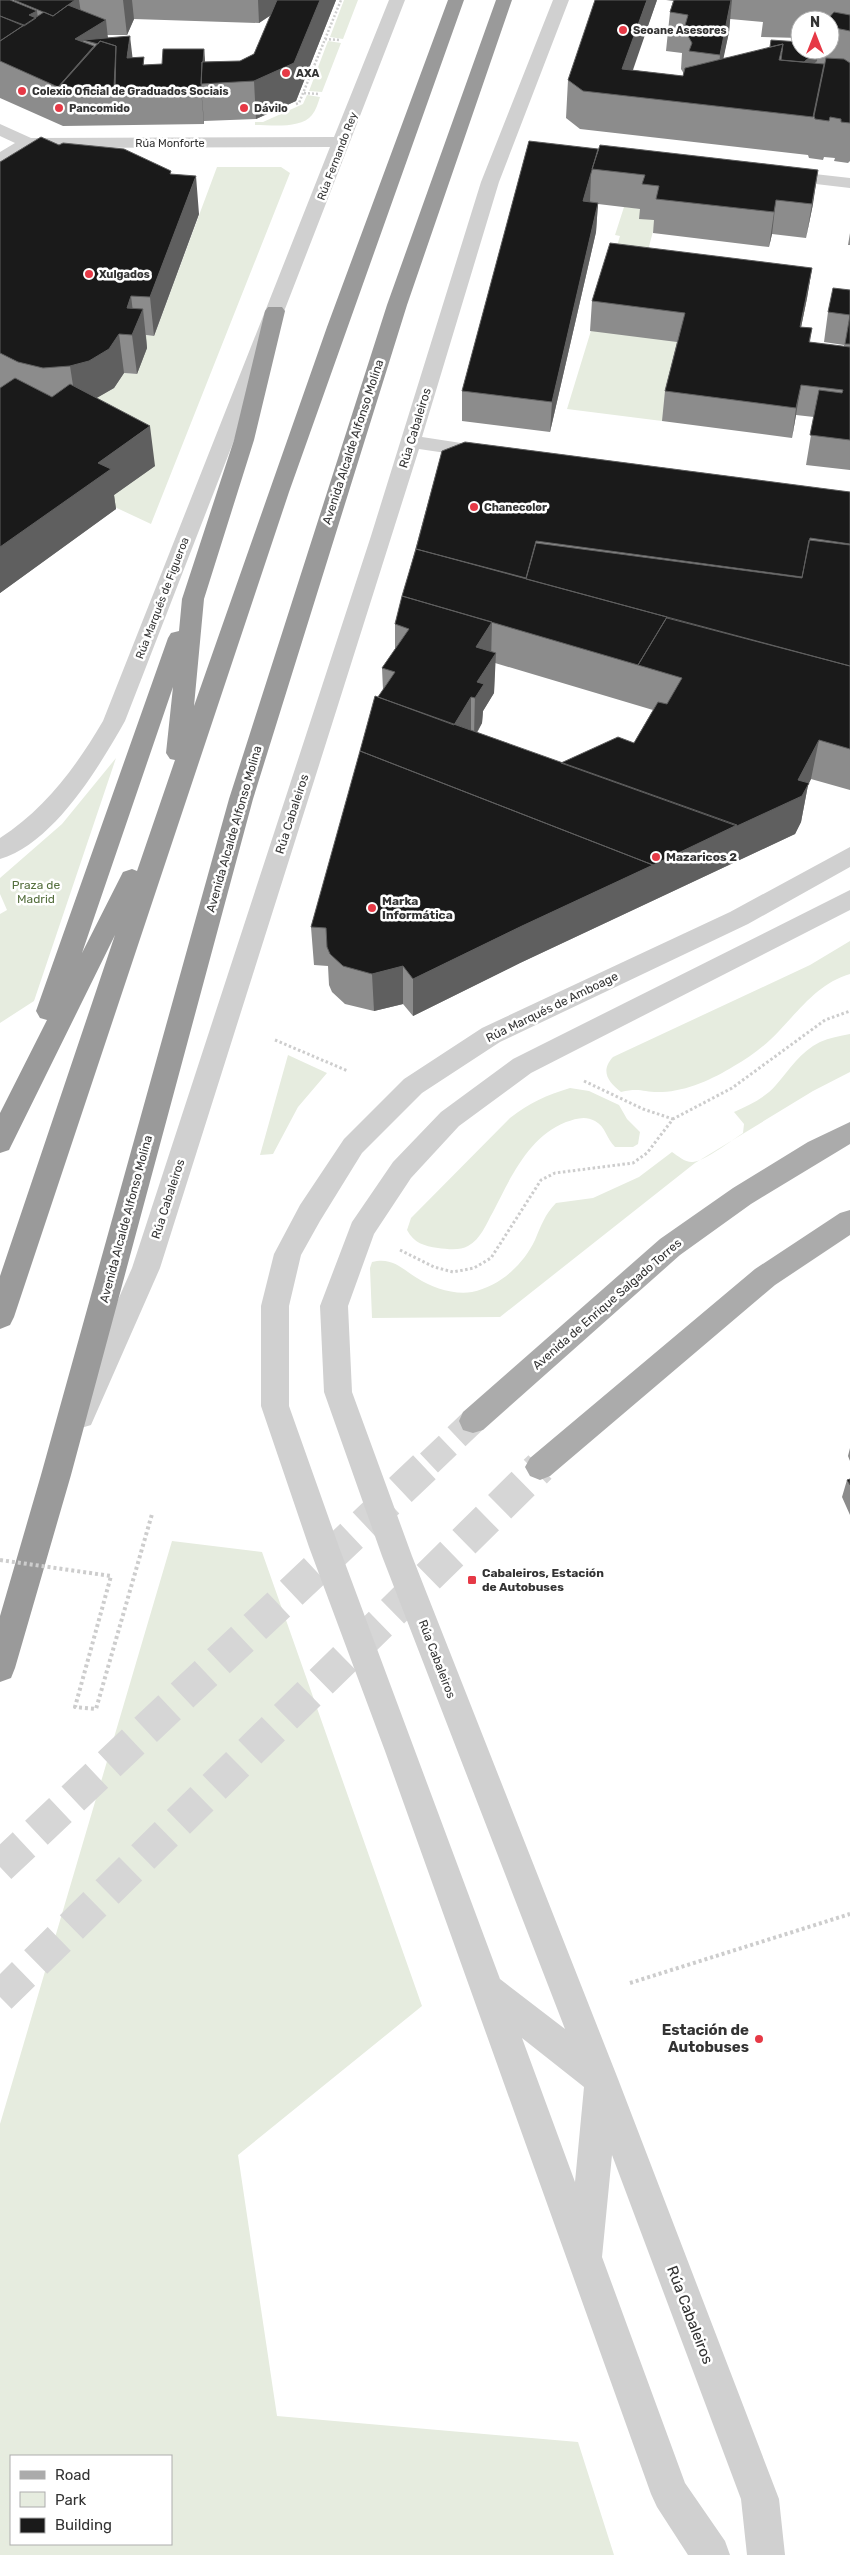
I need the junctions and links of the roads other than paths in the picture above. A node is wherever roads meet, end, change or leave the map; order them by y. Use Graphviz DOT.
graph roads {
  1 [pos="397,0"];
  2 [pos="456,0"];
  3 [pos="504,0"];
  4 [pos="562,0"];
  5 [pos="0,130"];
  6 [pos="342,142"];
  7 [pos="28,144"];
  8 [pos="0,160"];
  9 [pos="763,173"];
  10 [pos="850,183"];
  11 [pos="275,311"];
  12 [pos="410,442"];
  13 [pos="508,456"];
  14 [pos="193,599"];
  15 [pos="174,794"];
  16 [pos="0,850"];
  17 [pos="850,856"];
  18 [pos="850,899"];
  19 [pos="13,1113"];
  20 [pos="850,1132"];
  21 [pos="0,1143"];
  22 [pos="850,1221"];
  23 [pos="275,1306"];
  24 [pos="0,1317"];
  25 [pos="473,1421"];
  26 [pos="540,1467"];
  27 [pos="56,1475"];
  28 [pos="0,1668"];
  29 [pos="486,1989"];
  30 [pos="601,2079"];
  31 [pos="585,2260"];
  32 [pos="711,2555"];
  33 [pos="766,2555"];
  1 -- 6 [label="street, Rúa Fernando Rey"];
  2 -- 15 [label="highway"];
  3 -- 27 [label="highway, Avenida Alcalde Alfonso Molina"];
  4 -- 12 [label="street, Rúa Cabaleiros"];
  5 -- 7 [label="street, Rúa Monforte"];
  6 -- 7 [label="street, Rúa Monforte"];
  6 -- 11 [label="street, Rúa Fernando Rey"];
  7 -- 8 [label="street"];
  9 -- 10 [label="street"];
  11 -- 14 [label="highway"];
  11 -- 16 [label="street, Rúa Marqués de Figueroa"];
  12 -- 13 [label="street"];
  12 -- 27 [label="street, Rúa Cabaleiros"];
  14 -- 15 [label="highway"];
  14 -- 19 [label="highway"];
  15 -- 19 [label="highway"];
  15 -- 24 [label="highway"];
  17 -- 23 [label="street, Rúa Marqués de Amboage"];
  18 -- 30 [label="street, Rúa Cabaleiros"];
  19 -- 21 [label="highway"];
  20 -- 25 [label="main road, Avenida de Enrique Salgado Torres"];
  22 -- 26 [label="main road"];
  23 -- 29 [label="street, Rúa Cabaleiros"];
  27 -- 28 [label="highway, Avenida Alcalde Alfonso Molina"];
  29 -- 30 [label="street"];
  29 -- 31 [label="street, Rúa Cabaleiros"];
  30 -- 31 [label="street, Rúa Cabaleiros"];
  30 -- 33 [label="street, Rúa Cabaleiros"];
  31 -- 32 [label="street, Rúa Cabaleiros"];
}
